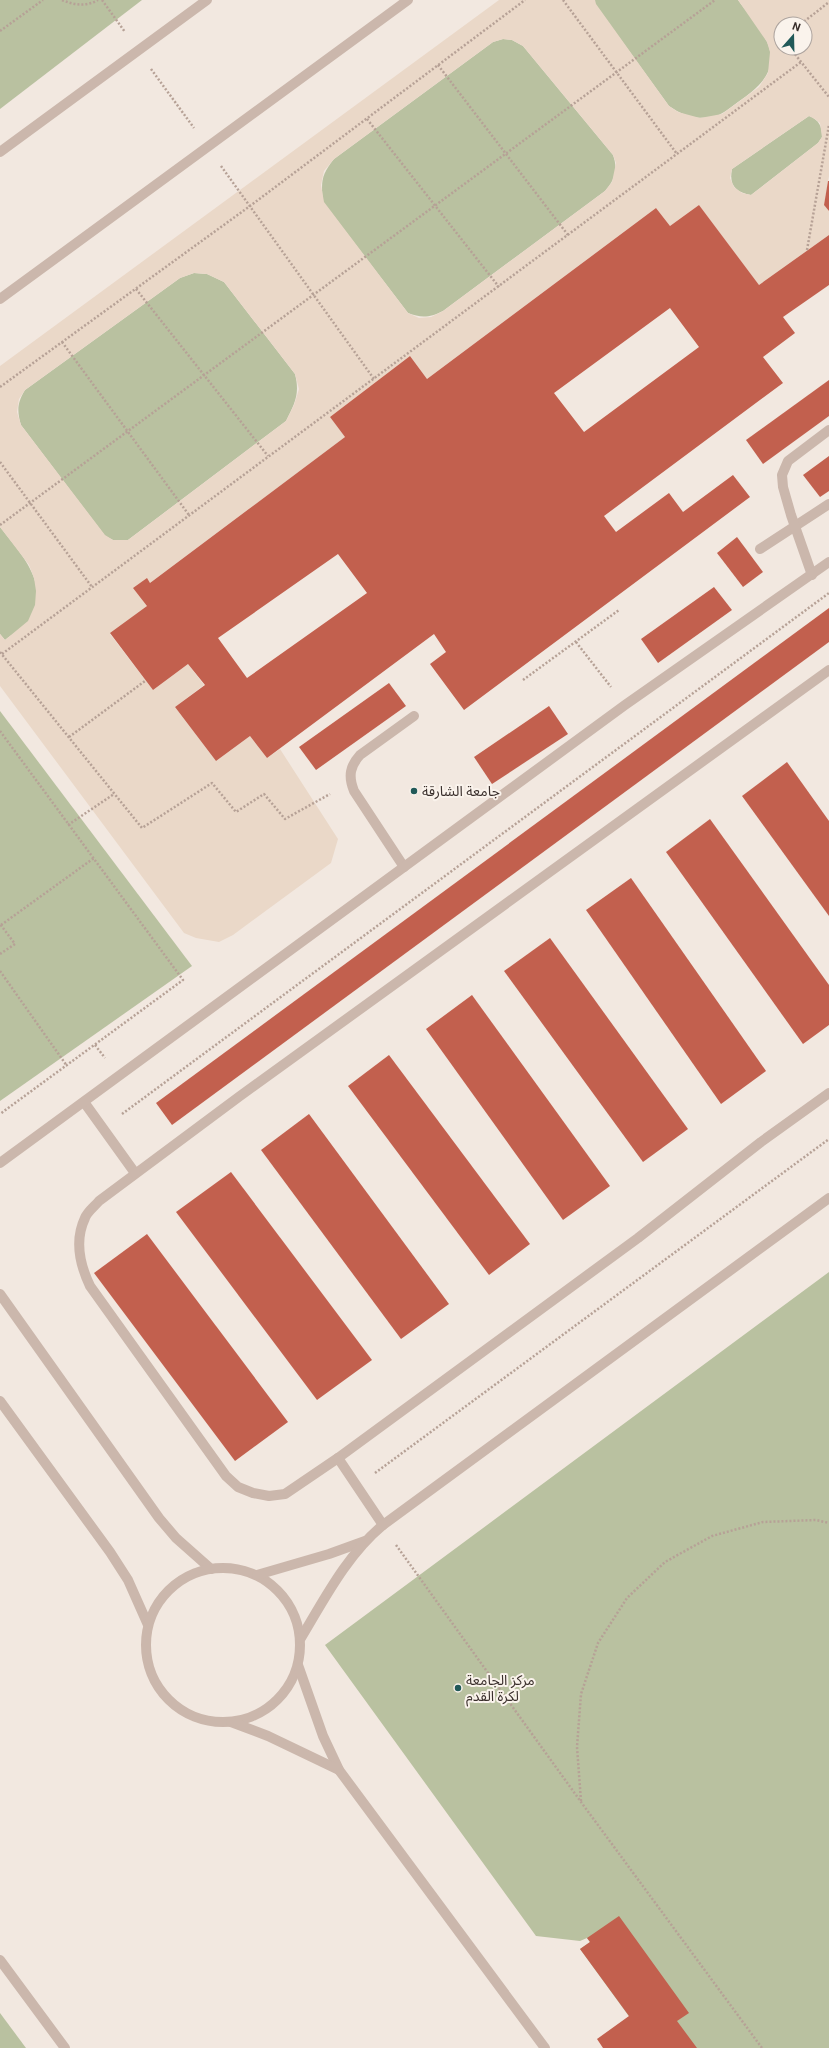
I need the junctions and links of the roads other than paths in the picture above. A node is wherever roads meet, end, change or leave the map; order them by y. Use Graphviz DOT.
graph roads {
  1 [pos="207,0"];
  2 [pos="408,0"];
  3 [pos="0,152"];
  4 [pos="0,299"];
  5 [pos="829,430"];
  6 [pos="829,504"];
  7 [pos="795,528"];
  8 [pos="760,549"];
  9 [pos="829,562"];
  10 [pos="812,575"];
  11 [pos="829,670"];
  12 [pos="414,716"];
  13 [pos="404,867"];
  14 [pos="829,1093"];
  15 [pos="84,1102"];
  16 [pos="0,1163"];
  17 [pos="135,1173"];
  18 [pos="829,1198"];
  19 [pos="0,1294"];
  20 [pos="0,1401"];
  21 [pos="338,1458"];
  22 [pos="383,1526"];
  23 [pos="365,1541"];
  24 [pos="211,1569"];
  25 [pos="257,1575"];
  26 [pos="148,1625"];
  27 [pos="300,1638"];
  28 [pos="298,1665"];
  29 [pos="231,1722"];
  30 [pos="339,1770"];
  31 [pos="0,1960"];
  32 [pos="65,2048"];
  33 [pos="545,2048"];
  1 -- 3 [label="street"];
  2 -- 4 [label="street"];
  5 -- 7 [label="street"];
  6 -- 7 [label="street"];
  7 -- 8 [label="street"];
  7 -- 10 [label="street"];
  9 -- 10 [label="street"];
  10 -- 13 [label="street"];
  11 -- 17 [label="street"];
  12 -- 13 [label="street"];
  13 -- 15 [label="street"];
  14 -- 21 [label="street"];
  15 -- 16 [label="street"];
  15 -- 17 [label="street"];
  17 -- 21 [label="street"];
  18 -- 22 [label="street"];
  19 -- 24 [label="street"];
  20 -- 26 [label="street"];
  21 -- 22 [label="street"];
  22 -- 23 [label="street"];
  23 -- 25 [label="street"];
  23 -- 27 [label="street"];
  24 -- 25 [label="street"];
  24 -- 26 [label="street"];
  25 -- 27 [label="street"];
  26 -- 29 [label="street"];
  27 -- 28 [label="street"];
  28 -- 29 [label="street"];
  28 -- 30 [label="street"];
  29 -- 30 [label="street"];
  30 -- 33 [label="street"];
  31 -- 32 [label="street"];
}
